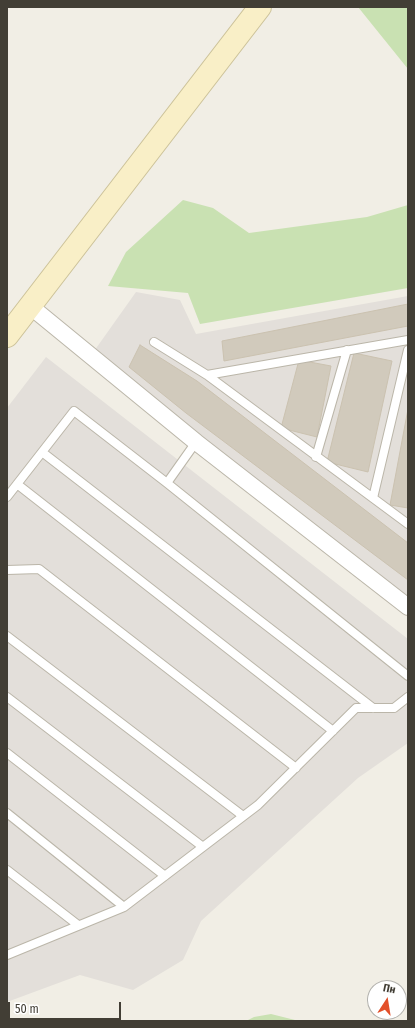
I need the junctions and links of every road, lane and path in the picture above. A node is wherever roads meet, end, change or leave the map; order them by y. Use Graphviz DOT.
graph roads {
  1 [pos="260,7"];
  2 [pos="30,306"];
  3 [pos="7,336"];
  4 [pos="408,340"];
  5 [pos="154,342"];
  6 [pos="347,350"];
  7 [pos="408,350"];
  8 [pos="207,375"];
  9 [pos="196,442"];
  10 [pos="42,452"];
  11 [pos="316,457"];
  12 [pos="167,483"];
  13 [pos="17,484"];
  14 [pos="7,497"];
  15 [pos="373,498"];
  16 [pos="408,524"];
  17 [pos="7,570"];
  18 [pos="408,607"];
  19 [pos="7,636"];
  20 [pos="408,676"];
  21 [pos="7,697"];
  22 [pos="408,697"];
  23 [pos="373,708"];
  24 [pos="333,731"];
  25 [pos="7,753"];
  26 [pos="296,768"];
  27 [pos="7,813"];
  28 [pos="243,816"];
  29 [pos="203,847"];
  30 [pos="7,870"];
  31 [pos="165,876"];
  32 [pos="124,907"];
  33 [pos="78,925"];
  34 [pos="8,953"];
  1 -- 2 [label="street"];
  2 -- 3 [label="street"];
  2 -- 9 [label="street"];
  4 -- 6 [label="lane"];
  5 -- 8 [label="lane"];
  6 -- 8 [label="lane"];
  6 -- 11 [label="lane"];
  7 -- 15 [label="lane"];
  8 -- 11 [label="lane"];
  9 -- 12 [label="lane"];
  9 -- 18 [label="street"];
  10 -- 12 [label="lane"];
  10 -- 13 [label="lane"];
  10 -- 23 [label="lane"];
  11 -- 15 [label="lane"];
  12 -- 20 [label="lane"];
  13 -- 14 [label="lane"];
  13 -- 24 [label="lane"];
  15 -- 16 [label="lane"];
  17 -- 26 [label="lane"];
  19 -- 28 [label="lane"];
  21 -- 29 [label="lane"];
  22 -- 23 [label="lane"];
  23 -- 24 [label="lane"];
  24 -- 26 [label="lane"];
  25 -- 31 [label="lane"];
  26 -- 28 [label="lane"];
  27 -- 32 [label="lane"];
  28 -- 29 [label="lane"];
  29 -- 31 [label="lane"];
  30 -- 33 [label="lane"];
  31 -- 32 [label="lane"];
  32 -- 33 [label="lane"];
  33 -- 34 [label="lane"];
}
